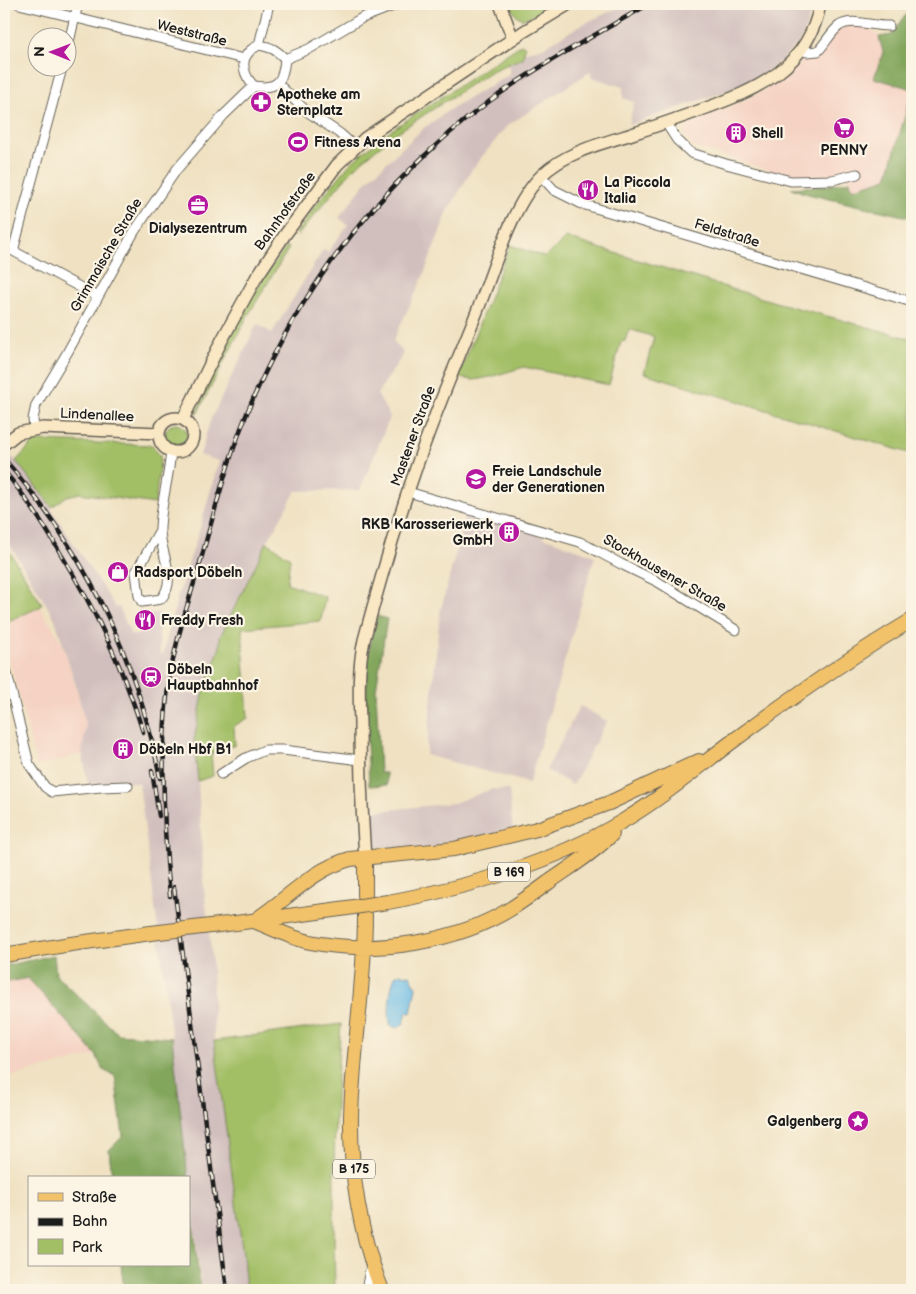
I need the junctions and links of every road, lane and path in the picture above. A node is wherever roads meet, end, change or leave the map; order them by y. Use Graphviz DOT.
graph roads {
  1 [pos="19,4"];
  2 [pos="78,4"];
  3 [pos="270,4"];
  4 [pos="398,4"];
  5 [pos="500,4"];
  6 [pos="569,4"];
  7 [pos="820,4"];
  8 [pos="75,18"];
  9 [pos="889,26"];
  10 [pos="72,28"];
  11 [pos="513,39"];
  12 [pos="260,45"];
  13 [pos="801,50"];
  14 [pos="244,59"];
  15 [pos="285,59"];
  16 [pos="59,78"];
  17 [pos="278,84"];
  18 [pos="254,86"];
  19 [pos="666,123"];
  20 [pos="355,147"];
  21 [pos="857,174"];
  22 [pos="541,176"];
  23 [pos="4,246"];
  24 [pos="13,251"];
  25 [pos="98,297"];
  26 [pos="912,302"];
  27 [pos="183,419"];
  28 [pos="34,429"];
  29 [pos="158,433"];
  30 [pos="4,444"];
  31 [pos="171,451"];
  32 [pos="408,492"];
  33 [pos="160,530"];
  34 [pos="912,620"];
  35 [pos="736,630"];
  36 [pos="4,661"];
  37 [pos="716,754"];
  38 [pos="360,760"];
  39 [pos="221,774"];
  40 [pos="128,786"];
  41 [pos="622,822"];
  42 [pos="365,858"];
  43 [pos="365,896"];
  44 [pos="365,915"];
  45 [pos="254,921"];
  46 [pos="365,947"];
  47 [pos="4,955"];
  48 [pos="371,1260"];
  49 [pos="366,1290"];
  50 [pos="382,1290"];
  1 -- 8 [label="street, Weststraße"];
  2 -- 8 [label="street"];
  3 -- 12 [label="street"];
  4 -- 15 [label="street"];
  5 -- 11 [label="main road"];
  6 -- 11 [label="main road, Bahnhofstraße"];
  7 -- 13 [label="main road, Mastener Straße"];
  8 -- 10 [label="street"];
  8 -- 14 [label="street, Weststraße"];
  9 -- 13 [label="street"];
  11 -- 20 [label="main road, Bahnhofstraße"];
  12 -- 14 [label="street"];
  12 -- 15 [label="street"];
  13 -- 19 [label="main road, Mastener Straße"];
  14 -- 18 [label="street"];
  15 -- 17 [label="street"];
  16 -- 24 [label="street"];
  17 -- 18 [label="street"];
  17 -- 20 [label="street"];
  18 -- 25 [label="street, Grimmaische Straße"];
  19 -- 21 [label="street"];
  19 -- 22 [label="main road, Mastener Straße"];
  20 -- 27 [label="main road, Bahnhofstraße"];
  22 -- 26 [label="street, Feldstraße"];
  22 -- 32 [label="main road, Mastener Straße"];
  23 -- 24 [label="street"];
  24 -- 25 [label="street"];
  25 -- 28 [label="street, Grimmaische Straße"];
  27 -- 29 [label="main road"];
  27 -- 31 [label="main road"];
  28 -- 29 [label="main road, Lindenallee"];
  28 -- 30 [label="main road"];
  29 -- 31 [label="main road"];
  31 -- 33 [label="street"];
  32 -- 35 [label="street, Stockhausener Straße"];
  32 -- 38 [label="main road, Mastener Straße"];
  33 -- 33 [label="street"];
  34 -- 37 [label="main road, B 169"];
  36 -- 40 [label="street"];
  37 -- 41 [label="main road, B 169"];
  37 -- 42 [label="main road"];
  38 -- 39 [label="street"];
  38 -- 42 [label="main road, Mastener Straße"];
  41 -- 45 [label="main road, B 169, bridge"];
  41 -- 46 [label="main road"];
  42 -- 43 [label="main road"];
  42 -- 45 [label="main road"];
  44 -- 46 [label="main road, B 175"];
  45 -- 46 [label="main road"];
  45 -- 47 [label="main road, B 169, bridge"];
  46 -- 48 [label="main road, B 175"];
  48 -- 49 [label="street"];
  48 -- 50 [label="main road, B 175"];
}
